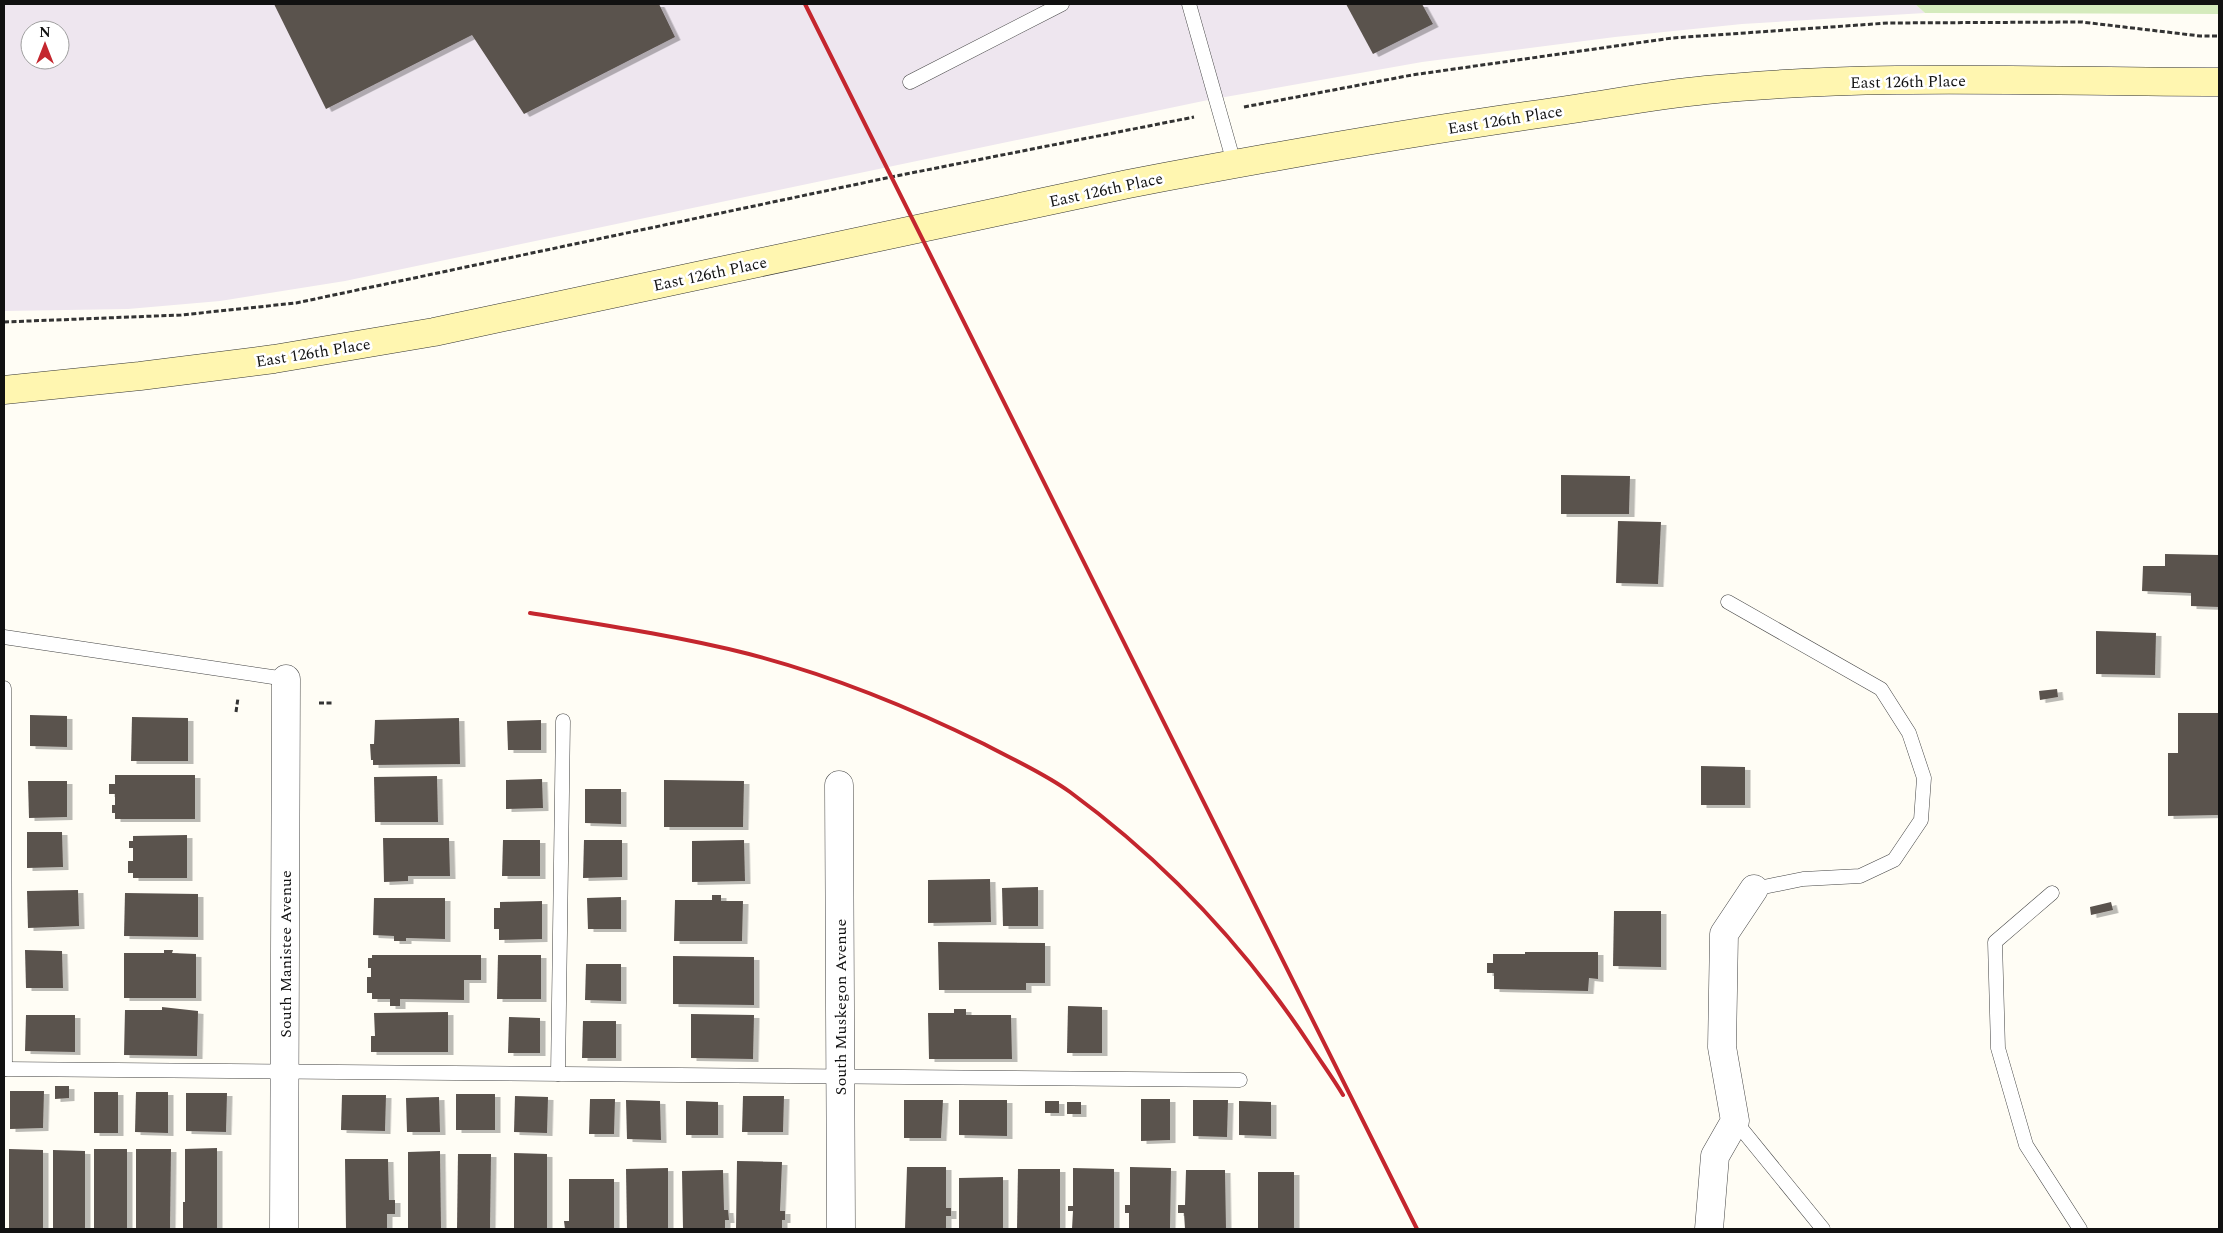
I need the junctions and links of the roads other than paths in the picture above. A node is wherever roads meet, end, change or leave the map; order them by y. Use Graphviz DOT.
graph roads {
  1 [pos="1062,4"];
  2 [pos="1190,4"];
  3 [pos="910,82"];
  4 [pos="2208,82"];
  5 [pos="1234,163"];
  6 [pos="4,390"];
  7 [pos="1728,602"];
  8 [pos="4,637"];
  9 [pos="286,679"];
  10 [pos="4,688"];
  11 [pos="563,721"];
  12 [pos="840,785"];
  13 [pos="1754,888"];
  14 [pos="2052,893"];
  15 [pos="4,1069"];
  16 [pos="284,1072"];
  17 [pos="558,1074"];
  18 [pos="840,1076"];
  19 [pos="1240,1080"];
  20 [pos="1735,1121"];
  21 [pos="284,1229"];
  22 [pos="841,1229"];
  23 [pos="1709,1229"];
  24 [pos="1824,1229"];
  25 [pos="2080,1229"];
  1 -- 3 [label="lane"];
  2 -- 5 [label="lane"];
  4 -- 5 [label="street, East 126th Place"];
  5 -- 6 [label="street, East 126th Place"];
  7 -- 13 [label="lane"];
  8 -- 9 [label="lane"];
  9 -- 16 [label="street, South Manistee Avenue"];
  10 -- 15 [label="lane"];
  11 -- 17 [label="lane"];
  12 -- 18 [label="street, South Muskegon Avenue"];
  13 -- 20 [label="street"];
  14 -- 25 [label="lane"];
  15 -- 16 [label="lane"];
  16 -- 17 [label="lane"];
  16 -- 21 [label="street, South Manistee Avenue"];
  17 -- 18 [label="lane"];
  18 -- 19 [label="lane"];
  18 -- 22 [label="street, South Muskegon Avenue"];
  20 -- 23 [label="street"];
  20 -- 24 [label="lane"];
}
